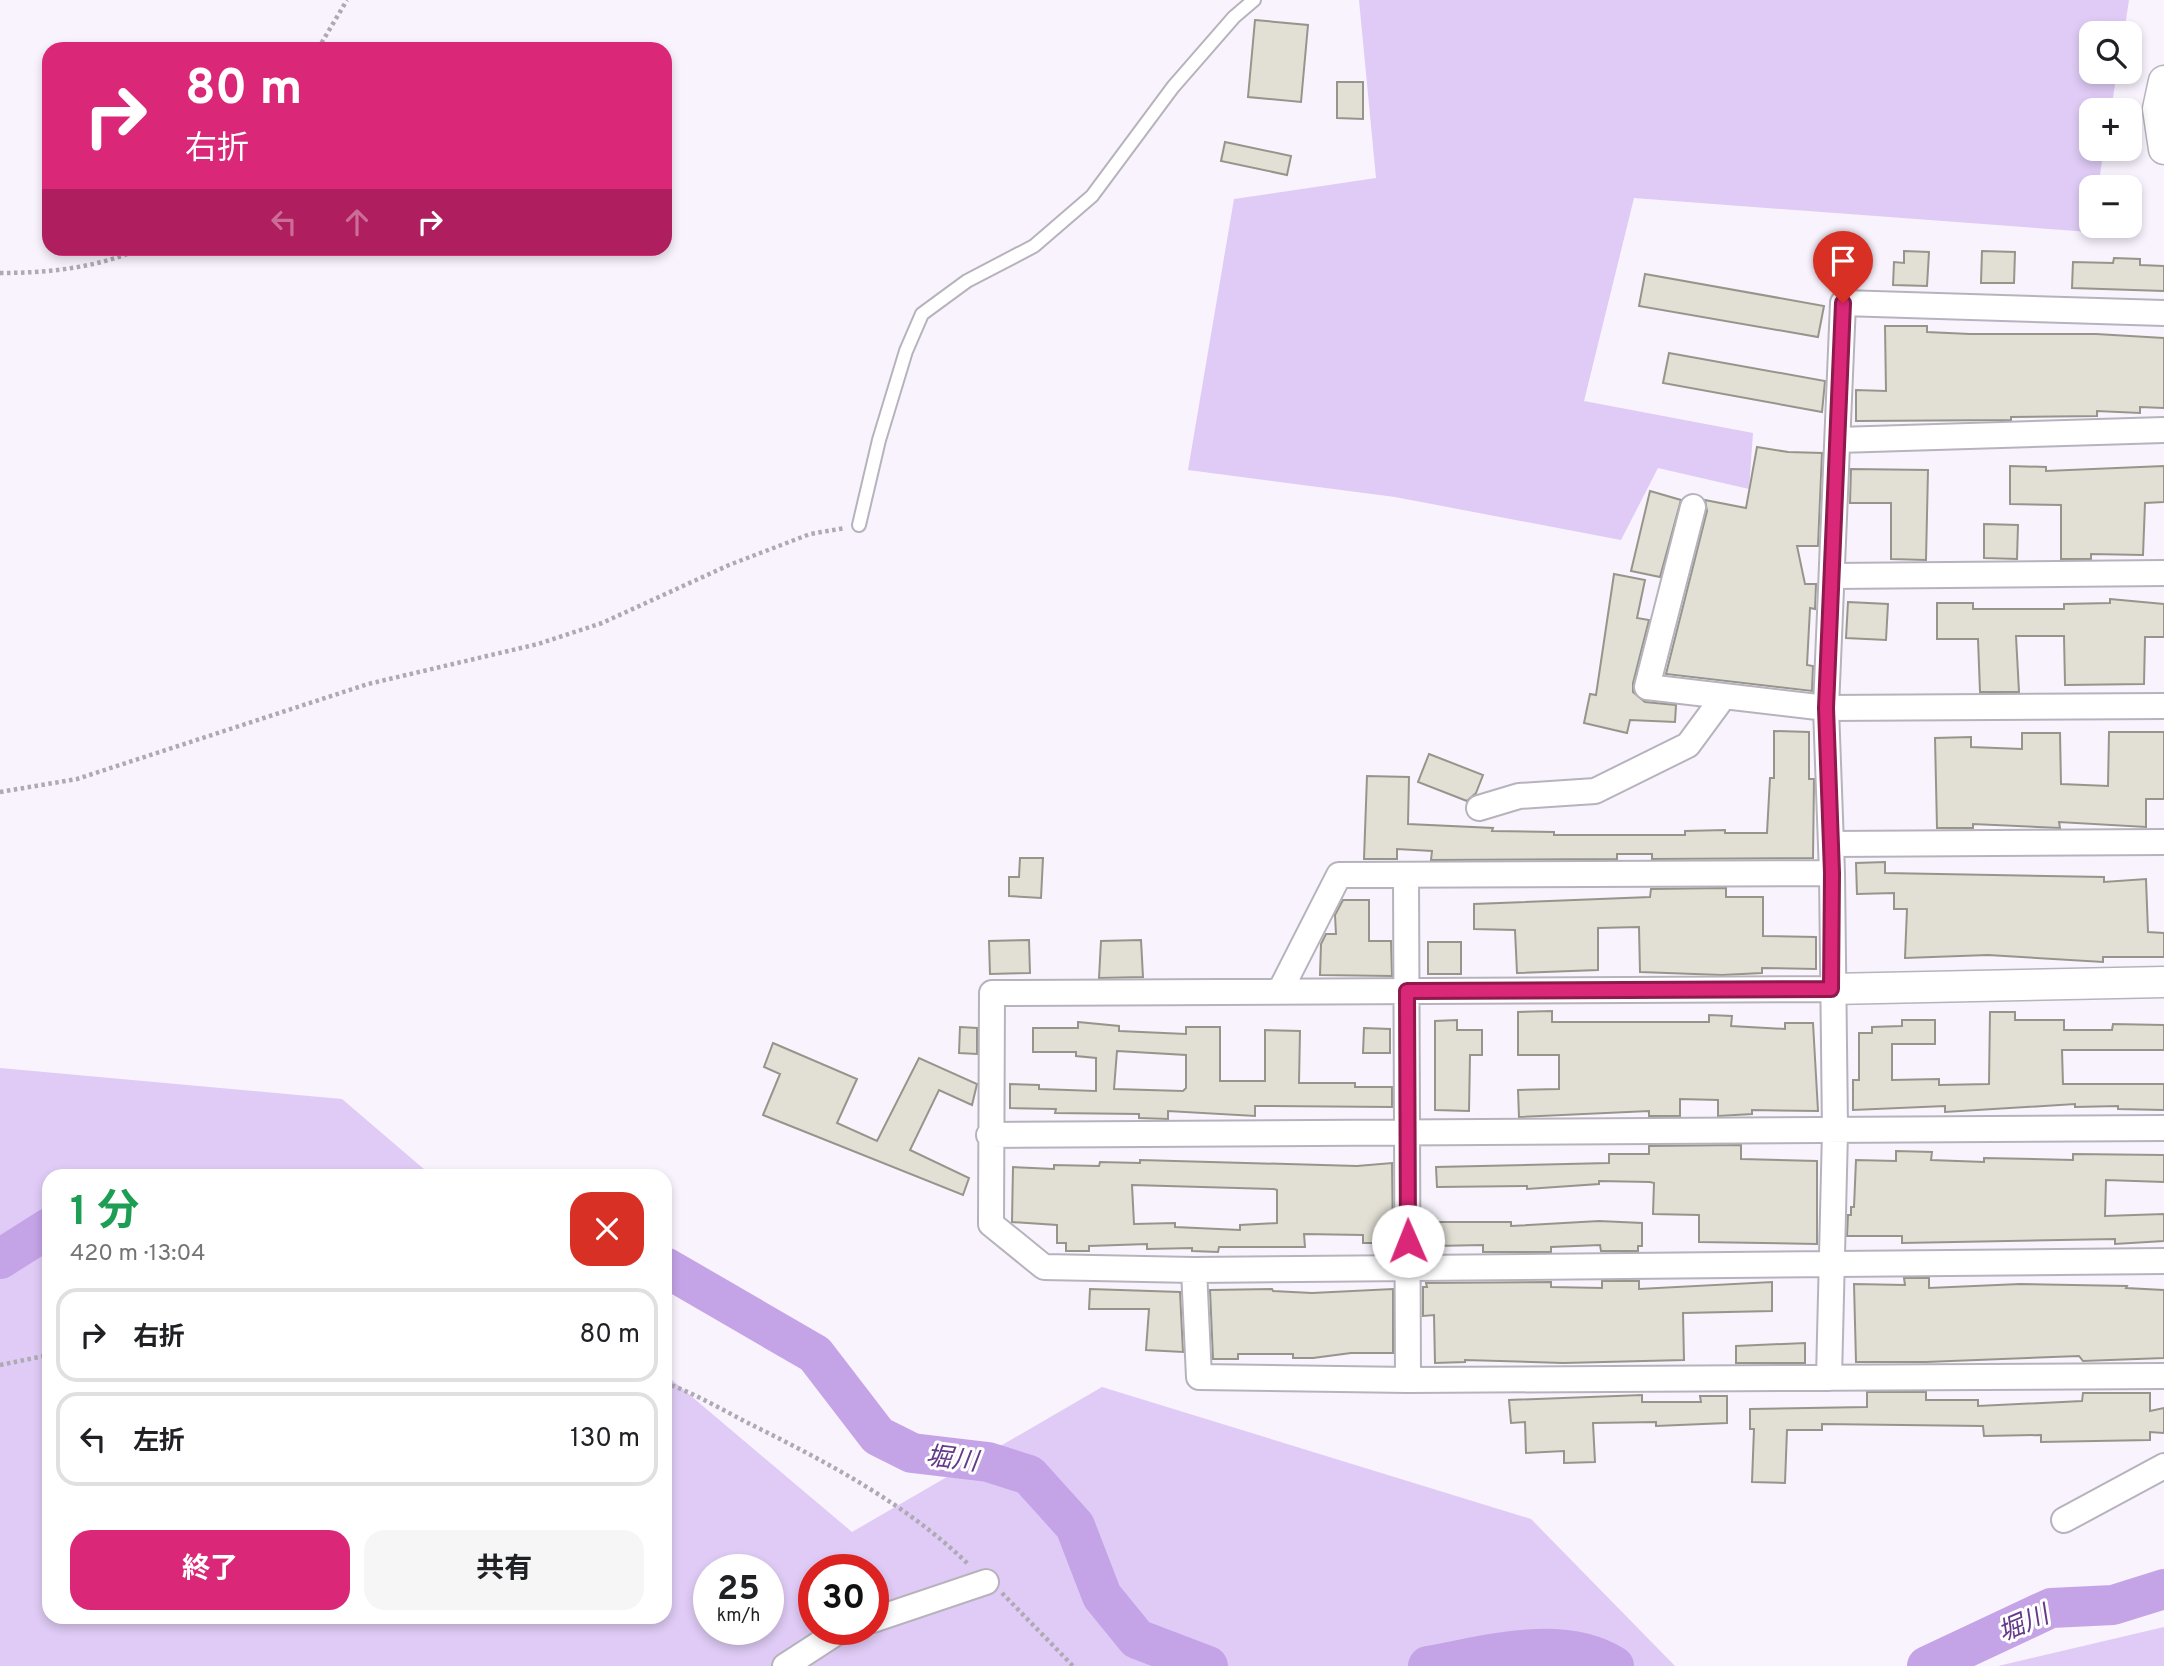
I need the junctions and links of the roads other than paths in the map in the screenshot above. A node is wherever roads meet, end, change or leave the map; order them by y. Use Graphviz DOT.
graph roads {
  1 [pos="1254,0"];
  2 [pos="2164,80"];
  3 [pos="2164,149"];
  4 [pos="2164,313"];
  5 [pos="2164,430"];
  6 [pos="1838,440"];
  7 [pos="1693,507"];
  8 [pos="859,525"];
  9 [pos="2164,573"];
  10 [pos="1832,576"];
  11 [pos="1724,696"];
  12 [pos="2164,706"];
  13 [pos="1826,708"];
  14 [pos="1479,808"];
  15 [pos="2164,842"];
  16 [pos="1831,844"];
  17 [pos="1832,873"];
  18 [pos="1406,877"];
  19 [pos="2164,982"];
  20 [pos="1280,989"];
  21 [pos="1831,989"];
  22 [pos="1407,991"];
  23 [pos="2164,1128"];
  24 [pos="1835,1131"];
  25 [pos="1406,1132"];
  26 [pos="989,1135"];
  27 [pos="2164,1261"];
  28 [pos="1833,1263"];
  29 [pos="1409,1268"];
  30 [pos="1194,1270"];
  31 [pos="2164,1376"];
  32 [pos="1829,1378"];
  33 [pos="1408,1380"];
  34 [pos="2164,1466"];
  35 [pos="2064,1520"];
  36 [pos="986,1582"];
  37 [pos="889,1615"];
  38 [pos="820,1645"];
  39 [pos="785,1666"];
  1 -- 8 [label="lane"];
  2 -- 3 [label="street"];
  4 -- 6 [label="street"];
  5 -- 6 [label="street"];
  6 -- 10 [label="street"];
  7 -- 11 [label="street"];
  9 -- 10 [label="street"];
  10 -- 13 [label="street"];
  11 -- 13 [label="street"];
  11 -- 14 [label="street"];
  12 -- 13 [label="street"];
  13 -- 16 [label="street"];
  15 -- 16 [label="street"];
  16 -- 17 [label="street"];
  17 -- 18 [label="street"];
  17 -- 21 [label="street"];
  18 -- 20 [label="street"];
  18 -- 22 [label="street"];
  19 -- 21 [label="street"];
  20 -- 22 [label="street"];
  20 -- 26 [label="street"];
  21 -- 22 [label="street"];
  21 -- 24 [label="street"];
  22 -- 25 [label="street"];
  23 -- 24 [label="street"];
  24 -- 25 [label="street"];
  24 -- 28 [label="street"];
  25 -- 26 [label="street"];
  25 -- 29 [label="street"];
  26 -- 30 [label="street"];
  27 -- 28 [label="street"];
  28 -- 29 [label="street"];
  28 -- 32 [label="street"];
  29 -- 30 [label="street"];
  29 -- 33 [label="street"];
  30 -- 33 [label="street"];
  31 -- 32 [label="street"];
  32 -- 33 [label="street"];
  34 -- 35 [label="street"];
  36 -- 37 [label="street"];
  38 -- 39 [label="street"];
}
